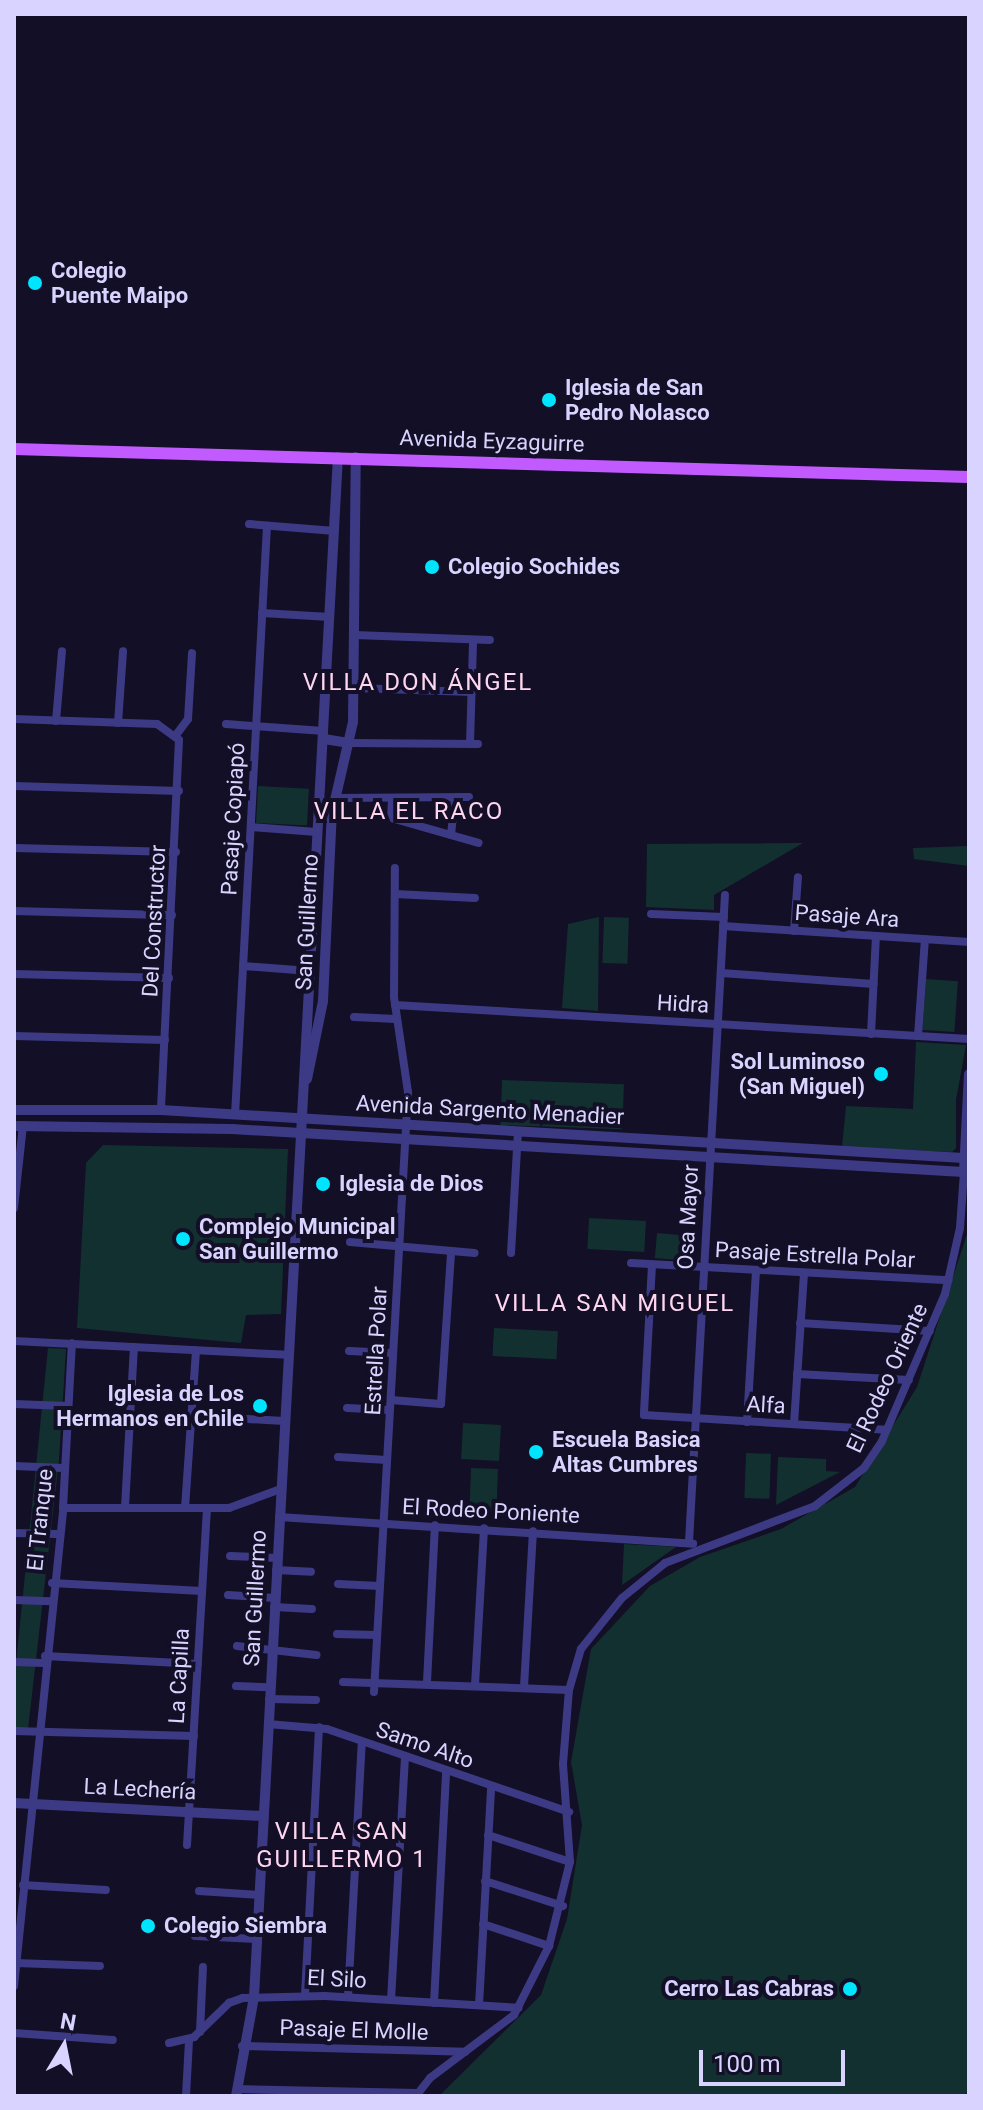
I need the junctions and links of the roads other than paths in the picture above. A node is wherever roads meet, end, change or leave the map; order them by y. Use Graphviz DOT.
graph roads {
  1 [pos="14,449"];
  2 [pos="338,457"];
  3 [pos="356,457"];
  4 [pos="969,477"];
  5 [pos="249,524"];
  6 [pos="267,526"];
  7 [pos="335,531"];
  8 [pos="262,613"];
  9 [pos="330,617"];
  10 [pos="355,635"];
  11 [pos="473,640"];
  12 [pos="490,640"];
  13 [pos="62,651"];
  14 [pos="123,651"];
  15 [pos="192,653"];
  16 [pos="354,688"];
  17 [pos="472,692"];
  18 [pos="14,719"];
  19 [pos="56,721"];
  20 [pos="118,723"];
  21 [pos="226,724"];
  22 [pos="256,725"];
  23 [pos="176,735"];
  24 [pos="324,735"];
  25 [pos="350,743"];
  26 [pos="14,786"];
  27 [pos="179,791"];
  28 [pos="469,797"];
  29 [pos="335,798"];
  30 [pos="455,798"];
  31 [pos="392,800"];
  32 [pos="251,827"];
  33 [pos="317,832"];
  34 [pos="451,835"];
  35 [pos="479,843"];
  36 [pos="14,848"];
  37 [pos="176,852"];
  38 [pos="395,868"];
  39 [pos="798,877"];
  40 [pos="395,894"];
  41 [pos="725,895"];
  42 [pos="475,898"];
  43 [pos="14,911"];
  44 [pos="651,914"];
  45 [pos="172,915"];
  46 [pos="724,922"];
  47 [pos="794,931"];
  48 [pos="876,936"];
  49 [pos="925,939"];
  50 [pos="969,942"];
  51 [pos="243,966"];
  52 [pos="310,971"];
  53 [pos="721,973"];
  54 [pos="14,974"];
  55 [pos="169,978"];
  56 [pos="874,984"];
  57 [pos="395,1005"];
  58 [pos="354,1017"];
  59 [pos="396,1019"];
  60 [pos="718,1024"];
  61 [pos="871,1034"];
  62 [pos="14,1036"];
  63 [pos="918,1036"];
  64 [pos="969,1039"];
  65 [pos="165,1040"];
  66 [pos="969,1074"];
  67 [pos="302,1100"];
  68 [pos="14,1110"];
  69 [pos="161,1110"];
  70 [pos="235,1115"];
  71 [pos="300,1119"];
  72 [pos="18,1125"];
  73 [pos="407,1125"];
  74 [pos="518,1131"];
  75 [pos="300,1133"];
  76 [pos="406,1139"];
  77 [pos="711,1141"];
  78 [pos="518,1146"];
  79 [pos="709,1156"];
  80 [pos="964,1158"];
  81 [pos="964,1172"];
  82 [pos="14,1208"];
  83 [pos="350,1242"];
  84 [pos="400,1247"];
  85 [pos="451,1252"];
  86 [pos="475,1253"];
  87 [pos="511,1253"];
  88 [pos="631,1263"];
  89 [pos="652,1265"];
  90 [pos="703,1267"];
  91 [pos="756,1270"];
  92 [pos="804,1273"];
  93 [pos="949,1280"];
  94 [pos="800,1323"];
  95 [pos="930,1331"];
  96 [pos="14,1341"];
  97 [pos="72,1343"];
  98 [pos="134,1347"];
  99 [pos="196,1350"];
  100 [pos="349,1351"];
  101 [pos="393,1353"];
  102 [pos="288,1355"];
  103 [pos="797,1374"];
  104 [pos="909,1380"];
  105 [pos="391,1400"];
  106 [pos="14,1404"];
  107 [pos="68,1406"];
  108 [pos="347,1408"];
  109 [pos="390,1410"];
  110 [pos="192,1416"];
  111 [pos="695,1418"];
  112 [pos="284,1421"];
  113 [pos="747,1422"];
  114 [pos="794,1424"];
  115 [pos="886,1430"];
  116 [pos="338,1457"];
  117 [pos="387,1460"];
  118 [pos="14,1466"];
  119 [pos="64,1468"];
  120 [pos="281,1489"];
  121 [pos="125,1507"];
  122 [pos="63,1508"];
  123 [pos="185,1508"];
  124 [pos="207,1509"];
  125 [pos="279,1517"];
  126 [pos="384,1523"];
  127 [pos="435,1525"];
  128 [pos="484,1528"];
  129 [pos="533,1531"];
  130 [pos="14,1533"];
  131 [pos="57,1534"];
  132 [pos="689,1542"];
  133 [pos="699,1548"];
  134 [pos="230,1556"];
  135 [pos="277,1558"];
  136 [pos="276,1570"];
  137 [pos="311,1572"];
  138 [pos="52,1583"];
  139 [pos="338,1584"];
  140 [pos="380,1586"];
  141 [pos="202,1591"];
  142 [pos="228,1595"];
  143 [pos="14,1600"];
  144 [pos="51,1601"];
  145 [pos="275,1603"];
  146 [pos="312,1609"];
  147 [pos="337,1634"];
  148 [pos="377,1635"];
  149 [pos="237,1646"];
  150 [pos="272,1649"];
  151 [pos="316,1655"];
  152 [pos="44,1660"];
  153 [pos="14,1662"];
  154 [pos="198,1664"];
  155 [pos="375,1679"];
  156 [pos="343,1682"];
  157 [pos="427,1682"];
  158 [pos="475,1685"];
  159 [pos="236,1686"];
  160 [pos="524,1687"];
  161 [pos="569,1690"];
  162 [pos="374,1692"];
  163 [pos="270,1693"];
  164 [pos="316,1700"];
  165 [pos="268,1724"];
  166 [pos="319,1727"];
  167 [pos="38,1730"];
  168 [pos="14,1731"];
  169 [pos="194,1736"];
  170 [pos="362,1742"];
  171 [pos="405,1757"];
  172 [pos="446,1773"];
  173 [pos="491,1787"];
  174 [pos="14,1803"];
  175 [pos="30,1803"];
  176 [pos="189,1812"];
  177 [pos="569,1812"];
  178 [pos="263,1816"];
  179 [pos="488,1835"];
  180 [pos="187,1845"];
  181 [pos="570,1862"];
  182 [pos="485,1881"];
  183 [pos="23,1885"];
  184 [pos="106,1890"];
  185 [pos="199,1891"];
  186 [pos="259,1895"];
  187 [pos="563,1906"];
  188 [pos="483,1924"];
  189 [pos="195,1936"];
  190 [pos="257,1939"];
  191 [pos="549,1946"];
  192 [pos="16,1963"];
  193 [pos="100,1966"];
  194 [pos="203,1967"];
  195 [pos="14,1986"];
  196 [pos="305,1995"];
  197 [pos="254,1997"];
  198 [pos="348,1997"];
  199 [pos="391,2000"];
  200 [pos="434,2003"];
  201 [pos="479,2005"];
  202 [pos="519,2008"];
  203 [pos="14,2033"];
  204 [pos="200,2033"];
  205 [pos="113,2040"];
  206 [pos="189,2040"];
  207 [pos="169,2043"];
  208 [pos="242,2046"];
  209 [pos="466,2052"];
  210 [pos="236,2093"];
  211 [pos="417,2094"];
  212 [pos="186,2096"];
  1 -- 2 [label="main road, Avenida Eyzaguirre"];
  2 -- 3 [label="main road, Avenida Eyzaguirre"];
  2 -- 7 [label="street, San Guillermo"];
  3 -- 4 [label="main road, Avenida Eyzaguirre"];
  3 -- 10 [label="street, San Guillermo"];
  5 -- 6 [label="street"];
  6 -- 7 [label="street"];
  6 -- 8 [label="street, Pasaje Copiapó"];
  7 -- 9 [label="street, San Guillermo"];
  8 -- 9 [label="street"];
  8 -- 22 [label="street, Pasaje Copiapó"];
  9 -- 24 [label="street, San Guillermo"];
  10 -- 11 [label="street"];
  10 -- 16 [label="street, San Guillermo"];
  11 -- 12 [label="street"];
  11 -- 17 [label="street"];
  13 -- 19 [label="street"];
  14 -- 20 [label="street"];
  15 -- 23 [label="street"];
  16 -- 17 [label="street"];
  16 -- 25 [label="street, San Guillermo"];
  17 -- 25 [label="street"];
  18 -- 19 [label="street"];
  19 -- 20 [label="street"];
  20 -- 23 [label="street"];
  21 -- 22 [label="street"];
  22 -- 24 [label="street"];
  22 -- 32 [label="street, Pasaje Copiapó"];
  23 -- 27 [label="street, Del Constructor"];
  24 -- 25 [label="street"];
  24 -- 33 [label="street, San Guillermo"];
  25 -- 29 [label="street, San Guillermo"];
  26 -- 27 [label="street"];
  27 -- 37 [label="street, Del Constructor"];
  28 -- 30 [label="street"];
  29 -- 31 [label="street"];
  29 -- 67 [label="street, San Guillermo"];
  30 -- 31 [label="street"];
  30 -- 34 [label="street"];
  31 -- 34 [label="street"];
  32 -- 33 [label="street"];
  32 -- 51 [label="street, Pasaje Copiapó"];
  33 -- 52 [label="street, San Guillermo"];
  34 -- 35 [label="street"];
  36 -- 37 [label="street"];
  37 -- 45 [label="street, Del Constructor"];
  38 -- 40 [label="street, Estrella Polar"];
  39 -- 47 [label="street"];
  40 -- 42 [label="street"];
  40 -- 57 [label="street, Estrella Polar"];
  41 -- 46 [label="street, Osa Mayor"];
  43 -- 45 [label="street"];
  44 -- 46 [label="street, Pasaje Ara"];
  45 -- 55 [label="street, Del Constructor"];
  46 -- 47 [label="street, Pasaje Ara"];
  46 -- 53 [label="street, Osa Mayor"];
  47 -- 48 [label="street, Pasaje Ara"];
  48 -- 49 [label="street, Pasaje Ara"];
  48 -- 56 [label="street"];
  49 -- 50 [label="street, Pasaje Ara"];
  49 -- 63 [label="street"];
  51 -- 52 [label="street"];
  51 -- 70 [label="street, Pasaje Copiapó"];
  52 -- 67 [label="street, San Guillermo"];
  53 -- 56 [label="street"];
  53 -- 60 [label="street, Osa Mayor"];
  54 -- 55 [label="street"];
  55 -- 65 [label="street, Del Constructor"];
  56 -- 61 [label="street"];
  57 -- 59 [label="street, Estrella Polar"];
  57 -- 60 [label="street, Hidra"];
  58 -- 59 [label="street"];
  59 -- 73 [label="street, Estrella Polar"];
  60 -- 61 [label="street, Hidra"];
  60 -- 77 [label="street, Osa Mayor"];
  61 -- 63 [label="street, Hidra"];
  62 -- 65 [label="street"];
  63 -- 64 [label="street, Hidra"];
  65 -- 69 [label="street, Del Constructor"];
  66 -- 80 [label="street"];
  67 -- 71 [label="street, San Guillermo"];
  68 -- 69 [label="street, Avenida Sargento Menadier"];
  69 -- 70 [label="street, Avenida Sargento Menadier"];
  70 -- 71 [label="street, Avenida Sargento Menadier"];
  71 -- 73 [label="street, Avenida Sargento Menadier"];
  71 -- 75 [label="street, San Guillermo"];
  72 -- 75 [label="street, Avenida Sargento Menadier"];
  72 -- 82 [label="street"];
  73 -- 74 [label="street, Avenida Sargento Menadier"];
  73 -- 76 [label="street, Estrella Polar"];
  74 -- 77 [label="street, Avenida Sargento Menadier"];
  74 -- 78 [label="street"];
  75 -- 76 [label="street, Avenida Sargento Menadier"];
  75 -- 102 [label="street, San Guillermo"];
  76 -- 78 [label="street, Avenida Sargento Menadier"];
  76 -- 84 [label="street, Estrella Polar"];
  77 -- 79 [label="street, Osa Mayor"];
  77 -- 80 [label="street, Avenida Sargento Menadier"];
  78 -- 79 [label="street, Avenida Sargento Menadier"];
  78 -- 87 [label="street"];
  79 -- 81 [label="street, Avenida Sargento Menadier"];
  79 -- 90 [label="street, Osa Mayor"];
  80 -- 81 [label="street"];
  81 -- 93 [label="street, El Rodeo Oriente"];
  83 -- 84 [label="street"];
  84 -- 85 [label="street"];
  84 -- 101 [label="street, Estrella Polar"];
  85 -- 86 [label="street"];
  85 -- 105 [label="street"];
  88 -- 89 [label="street, Pasaje Estrella Polar"];
  89 -- 90 [label="street, Pasaje Estrella Polar"];
  89 -- 111 [label="street, Alfa"];
  90 -- 91 [label="street, Pasaje Estrella Polar"];
  90 -- 111 [label="street, Osa Mayor"];
  91 -- 92 [label="street, Pasaje Estrella Polar"];
  91 -- 113 [label="street"];
  92 -- 93 [label="street, Pasaje Estrella Polar"];
  92 -- 94 [label="street"];
  93 -- 95 [label="street, El Rodeo Oriente"];
  94 -- 95 [label="street"];
  94 -- 103 [label="street"];
  95 -- 104 [label="street, El Rodeo Oriente"];
  96 -- 97 [label="street"];
  97 -- 98 [label="street"];
  97 -- 107 [label="street, El Tranque"];
  98 -- 99 [label="street"];
  98 -- 121 [label="street"];
  99 -- 102 [label="street"];
  99 -- 110 [label="street"];
  100 -- 101 [label="street"];
  101 -- 105 [label="street, Estrella Polar"];
  102 -- 112 [label="street, San Guillermo"];
  103 -- 104 [label="street"];
  103 -- 114 [label="street"];
  104 -- 115 [label="street, El Rodeo Oriente"];
  105 -- 109 [label="street, Estrella Polar"];
  106 -- 107 [label="street"];
  107 -- 119 [label="street, El Tranque"];
  108 -- 109 [label="street"];
  109 -- 117 [label="street, Estrella Polar"];
  110 -- 112 [label="street"];
  110 -- 123 [label="street"];
  111 -- 113 [label="street, Alfa"];
  111 -- 132 [label="street, Osa Mayor"];
  112 -- 120 [label="street, San Guillermo"];
  113 -- 114 [label="street, Alfa"];
  114 -- 115 [label="street, Alfa"];
  115 -- 133 [label="street, El Rodeo Oriente"];
  116 -- 117 [label="street"];
  117 -- 126 [label="street, Estrella Polar"];
  118 -- 119 [label="street"];
  119 -- 122 [label="street, El Tranque"];
  120 -- 124 [label="street"];
  120 -- 125 [label="street, San Guillermo"];
  121 -- 122 [label="street"];
  121 -- 123 [label="street"];
  122 -- 131 [label="street, El Tranque"];
  123 -- 124 [label="street"];
  124 -- 141 [label="street, La Capilla"];
  125 -- 126 [label="street, El Rodeo Poniente"];
  125 -- 135 [label="street, San Guillermo"];
  126 -- 127 [label="street, El Rodeo Poniente"];
  126 -- 140 [label="street, Estrella Polar"];
  127 -- 128 [label="street, El Rodeo Poniente"];
  127 -- 157 [label="street"];
  128 -- 129 [label="street, El Rodeo Poniente"];
  128 -- 158 [label="street"];
  129 -- 132 [label="street, El Rodeo Poniente"];
  129 -- 160 [label="street"];
  130 -- 131 [label="street"];
  131 -- 138 [label="street, El Tranque"];
  132 -- 133 [label="street, El Rodeo Poniente"];
  133 -- 161 [label="street, El Rodeo Oriente"];
  134 -- 135 [label="street"];
  135 -- 136 [label="street, San Guillermo"];
  136 -- 137 [label="street"];
  136 -- 145 [label="street, San Guillermo"];
  138 -- 141 [label="street"];
  138 -- 144 [label="street, El Tranque"];
  139 -- 140 [label="street"];
  140 -- 148 [label="street, Estrella Polar"];
  141 -- 154 [label="street, La Capilla"];
  142 -- 145 [label="street"];
  143 -- 144 [label="street"];
  144 -- 152 [label="street, El Tranque"];
  145 -- 146 [label="street"];
  145 -- 150 [label="street, San Guillermo"];
  147 -- 148 [label="street"];
  148 -- 155 [label="street, Estrella Polar"];
  149 -- 150 [label="street"];
  150 -- 151 [label="street"];
  150 -- 163 [label="street, San Guillermo"];
  152 -- 153 [label="street"];
  152 -- 154 [label="street"];
  152 -- 167 [label="street, El Tranque"];
  154 -- 169 [label="street, La Capilla"];
  155 -- 156 [label="street"];
  155 -- 157 [label="street"];
  155 -- 162 [label="street, Estrella Polar"];
  157 -- 158 [label="street"];
  158 -- 160 [label="street"];
  159 -- 163 [label="street"];
  160 -- 161 [label="street"];
  161 -- 177 [label="street, El Rodeo Oriente"];
  163 -- 164 [label="street"];
  163 -- 165 [label="street, San Guillermo"];
  165 -- 166 [label="street, Samo Alto"];
  165 -- 178 [label="street, San Guillermo"];
  166 -- 170 [label="street, Samo Alto"];
  166 -- 196 [label="street"];
  167 -- 168 [label="street"];
  167 -- 169 [label="street"];
  167 -- 175 [label="street, El Tranque"];
  169 -- 176 [label="street, La Capilla"];
  170 -- 171 [label="street, Samo Alto"];
  170 -- 198 [label="street"];
  171 -- 172 [label="street, Samo Alto"];
  171 -- 199 [label="street"];
  172 -- 173 [label="street, Samo Alto"];
  172 -- 200 [label="street"];
  173 -- 177 [label="street, Samo Alto"];
  173 -- 179 [label="street"];
  174 -- 175 [label="street, La Lechería"];
  175 -- 176 [label="street, La Lechería"];
  175 -- 183 [label="street, El Tranque"];
  176 -- 178 [label="street, La Lechería"];
  176 -- 180 [label="street, La Capilla"];
  177 -- 181 [label="street, El Rodeo Oriente"];
  178 -- 186 [label="street, San Guillermo"];
  179 -- 181 [label="street"];
  179 -- 182 [label="street"];
  181 -- 187 [label="street, El Rodeo Oriente"];
  182 -- 187 [label="street"];
  182 -- 188 [label="street"];
  183 -- 184 [label="street"];
  183 -- 192 [label="street, El Tranque"];
  185 -- 186 [label="street"];
  186 -- 190 [label="street, San Guillermo"];
  187 -- 191 [label="street, El Rodeo Oriente"];
  188 -- 191 [label="street"];
  188 -- 201 [label="street"];
  189 -- 190 [label="street"];
  190 -- 197 [label="street, San Guillermo"];
  191 -- 202 [label="street, El Rodeo Oriente"];
  192 -- 193 [label="street"];
  192 -- 195 [label="street, El Tranque"];
  194 -- 204 [label="street"];
  196 -- 197 [label="street, El Silo"];
  196 -- 198 [label="street, El Silo"];
  197 -- 204 [label="street, El Silo"];
  197 -- 208 [label="street, San Guillermo"];
  198 -- 199 [label="street, El Silo"];
  199 -- 200 [label="street, El Silo"];
  200 -- 201 [label="street, El Silo"];
  201 -- 202 [label="street, El Silo"];
  202 -- 209 [label="street, El Rodeo Oriente"];
  203 -- 205 [label="street"];
  204 -- 206 [label="street, El Silo"];
  206 -- 207 [label="street, El Silo"];
  206 -- 212 [label="street"];
  208 -- 209 [label="street, Pasaje El Molle"];
  208 -- 210 [label="street, San Guillermo"];
  209 -- 211 [label="street, El Rodeo Oriente"];
  210 -- 211 [label="street"];
}
